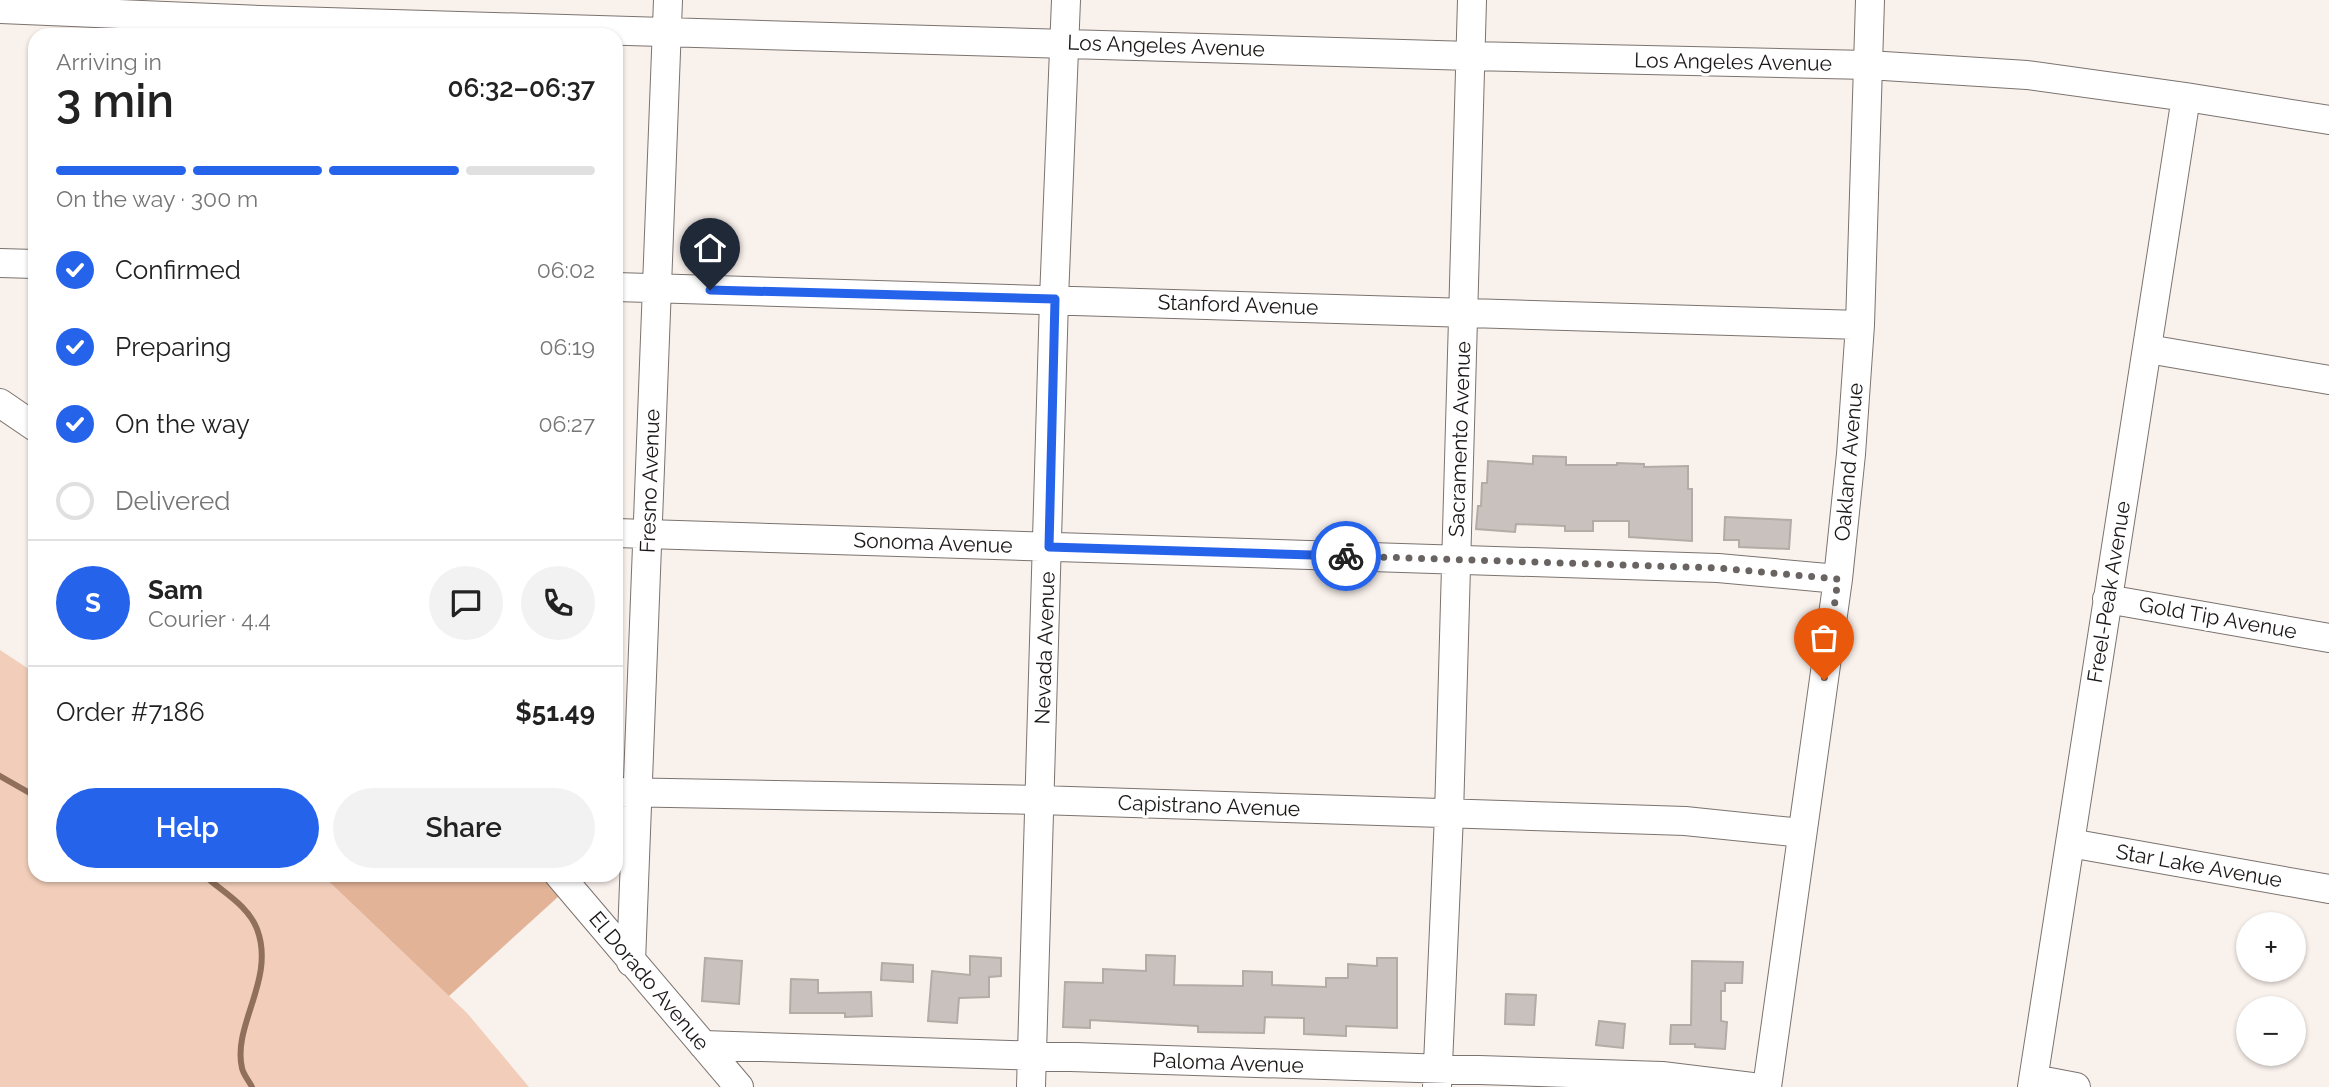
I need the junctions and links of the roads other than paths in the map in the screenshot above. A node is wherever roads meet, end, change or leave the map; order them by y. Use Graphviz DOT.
graph roads {
  1 [pos="668,0"];
  2 [pos="1066,0"];
  3 [pos="1472,0"];
  4 [pos="1870,0"];
  5 [pos="0,9"];
  6 [pos="260,18"];
  7 [pos="551,28"];
  8 [pos="623,30"];
  9 [pos="667,32"];
  10 [pos="1064,43"];
  11 [pos="1470,56"];
  12 [pos="1868,65"];
  13 [pos="2186,97"];
  14 [pos="2329,121"];
  15 [pos="0,263"];
  16 [pos="28,264"];
  17 [pos="623,287"];
  18 [pos="657,289"];
  19 [pos="1055,299"];
  20 [pos="1464,312"];
  21 [pos="1860,325"];
  22 [pos="2148,349"];
  23 [pos="2329,380"];
  24 [pos="0,403"];
  25 [pos="28,422"];
  26 [pos="623,533"];
  27 [pos="648,533"];
  28 [pos="1049,547"];
  29 [pos="1456,560"];
  30 [pos="1838,579"];
  31 [pos="2107,599"];
  32 [pos="2329,638"];
  33 [pos="627,792"];
  34 [pos="1040,800"];
  35 [pos="1449,814"];
  36 [pos="1802,833"];
  37 [pos="2070,843"];
  38 [pos="565,882"];
  39 [pos="2329,889"];
  40 [pos="631,961"];
  41 [pos="703,1045"];
  42 [pos="1032,1056"];
  43 [pos="1437,1078"];
  44 [pos="2033,1083"];
  45 [pos="739,1087"];
  46 [pos="1031,1087"];
  47 [pos="1752,1087"];
  48 [pos="1767,1087"];
  49 [pos="2076,1087"];
  1 -- 9 [label="street, Fresno Avenue"];
  2 -- 10 [label="street, Nevada Avenue"];
  3 -- 11 [label="street, Sacramento Avenue"];
  4 -- 12 [label="street, Oakland Avenue"];
  5 -- 6 [label="street, Los Angeles Avenue"];
  6 -- 7 [label="street, Los Angeles Avenue"];
  8 -- 9 [label="street, Los Angeles Avenue"];
  9 -- 10 [label="street, Los Angeles Avenue"];
  9 -- 18 [label="street, Fresno Avenue"];
  10 -- 11 [label="street, Los Angeles Avenue"];
  10 -- 19 [label="street, Nevada Avenue"];
  11 -- 12 [label="street, Los Angeles Avenue"];
  11 -- 20 [label="street, Sacramento Avenue"];
  12 -- 13 [label="street, Los Angeles Avenue"];
  12 -- 21 [label="street, Oakland Avenue"];
  13 -- 14 [label="street, Los Angeles Avenue"];
  13 -- 22 [label="street, Freel-Peak Avenue"];
  15 -- 16 [label="street"];
  17 -- 18 [label="street, Stanford Avenue"];
  18 -- 19 [label="street, Stanford Avenue"];
  18 -- 27 [label="street, Fresno Avenue"];
  19 -- 20 [label="street, Stanford Avenue"];
  19 -- 28 [label="street, Nevada Avenue"];
  20 -- 21 [label="street, Stanford Avenue"];
  20 -- 29 [label="street, Sacramento Avenue"];
  21 -- 30 [label="street, Oakland Avenue"];
  22 -- 23 [label="street"];
  22 -- 31 [label="street, Freel-Peak Avenue"];
  24 -- 25 [label="street"];
  26 -- 27 [label="street, Sonoma Avenue"];
  27 -- 28 [label="street, Sonoma Avenue"];
  27 -- 33 [label="street, Fresno Avenue"];
  28 -- 29 [label="street, Sonoma Avenue"];
  28 -- 34 [label="street, Nevada Avenue"];
  29 -- 30 [label="street, Sonoma Avenue"];
  29 -- 35 [label="street, Sacramento Avenue"];
  30 -- 36 [label="street, Oakland Avenue"];
  31 -- 32 [label="street, Gold Tip Avenue"];
  31 -- 37 [label="street, Freel-Peak Avenue"];
  33 -- 34 [label="street, Capistrano Avenue"];
  33 -- 40 [label="street, Fresno Avenue"];
  34 -- 35 [label="street, Capistrano Avenue"];
  34 -- 42 [label="street, Nevada Avenue"];
  35 -- 36 [label="street, Capistrano Avenue"];
  35 -- 43 [label="street, Sacramento Avenue"];
  36 -- 48 [label="street, Oakland Avenue"];
  37 -- 39 [label="street, Star Lake Avenue"];
  37 -- 44 [label="street, Freel-Peak Avenue"];
  38 -- 40 [label="street, El Dorado Avenue"];
  40 -- 41 [label="street, El Dorado Avenue"];
  41 -- 42 [label="street, Paloma Avenue"];
  41 -- 45 [label="street, El Dorado Avenue"];
  42 -- 43 [label="street, Paloma Avenue"];
  42 -- 46 [label="street, Nevada Avenue"];
  43 -- 47 [label="street, Paloma Avenue"];
  44 -- 49 [label="street"];
}
